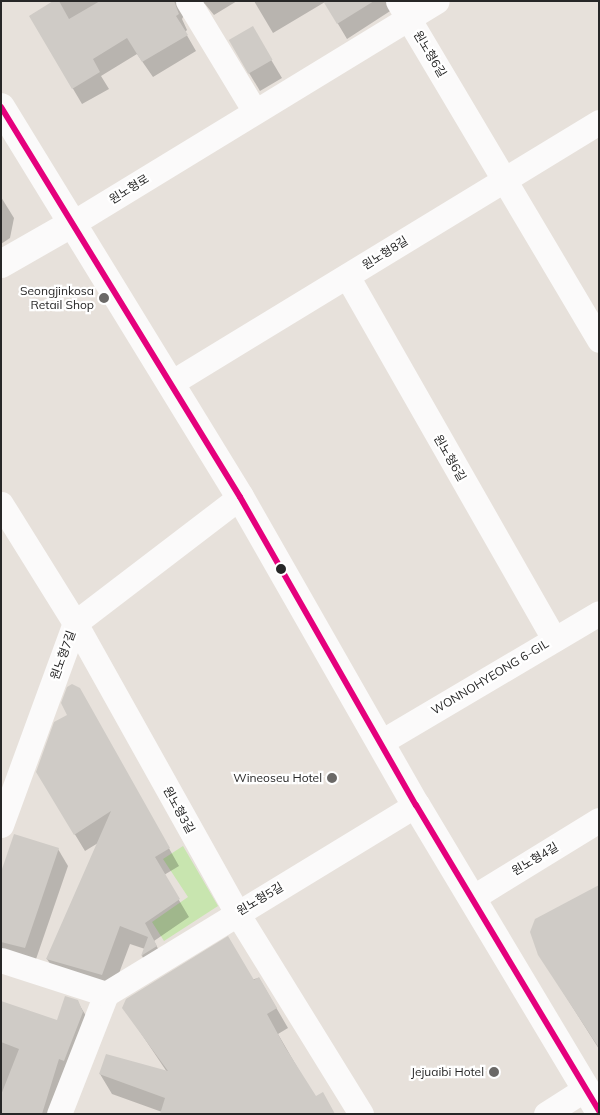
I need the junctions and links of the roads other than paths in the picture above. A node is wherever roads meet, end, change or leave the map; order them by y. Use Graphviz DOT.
graph roads {
  1 [pos="188,1"];
  2 [pos="437,1"];
  3 [pos="403,10"];
  4 [pos="1,107"];
  5 [pos="254,110"];
  6 [pos="599,122"];
  7 [pos="505,179"];
  8 [pos="73,224"];
  9 [pos="1,264"];
  10 [pos="347,276"];
  11 [pos="599,340"];
  12 [pos="170,384"];
  13 [pos="240,497"];
  14 [pos="1,504"];
  15 [pos="599,612"];
  16 [pos="75,623"];
  17 [pos="554,639"];
  18 [pos="381,742"];
  19 [pos="416,805"];
  20 [pos="599,820"];
  21 [pos="1,825"];
  22 [pos="472,898"];
  23 [pos="237,913"];
  24 [pos="1,960"];
  25 [pos="106,994"];
  26 [pos="592,1100"];
  27 [pos="59,1114"];
  28 [pos="361,1114"];
  29 [pos="546,1114"];
  1 -- 5 [label="street"];
  2 -- 3 [label="street, 원노형로"];
  3 -- 5 [label="street, 원노형로"];
  3 -- 7 [label="street, 원노형6길"];
  4 -- 8 [label="main road"];
  5 -- 8 [label="street, 원노형로"];
  6 -- 7 [label="street, 원노형8길"];
  7 -- 10 [label="street, 원노형8길"];
  7 -- 11 [label="street, 원노형6길"];
  8 -- 9 [label="main road, 원노형로"];
  8 -- 12 [label="main road"];
  10 -- 12 [label="street, 원노형8길"];
  10 -- 17 [label="street, 원노형6길"];
  12 -- 13 [label="main road"];
  13 -- 16 [label="street, 원노형7길"];
  13 -- 18 [label="main road"];
  14 -- 16 [label="street, 원노형3길"];
  15 -- 17 [label="street, WONNOHYEONG 6-GIL"];
  16 -- 21 [label="street, 원노형7길"];
  16 -- 23 [label="street, 원노형3길"];
  17 -- 18 [label="street, WONNOHYEONG 6-GIL"];
  18 -- 19 [label="main road"];
  19 -- 22 [label="main road"];
  19 -- 23 [label="street, 원노형5길"];
  20 -- 22 [label="street, 원노형4길"];
  22 -- 26 [label="main road"];
  23 -- 25 [label="street, 원노형5길"];
  23 -- 28 [label="street, 원노형3길"];
  24 -- 25 [label="street"];
  25 -- 27 [label="street"];
  26 -- 29 [label="street"];
}
